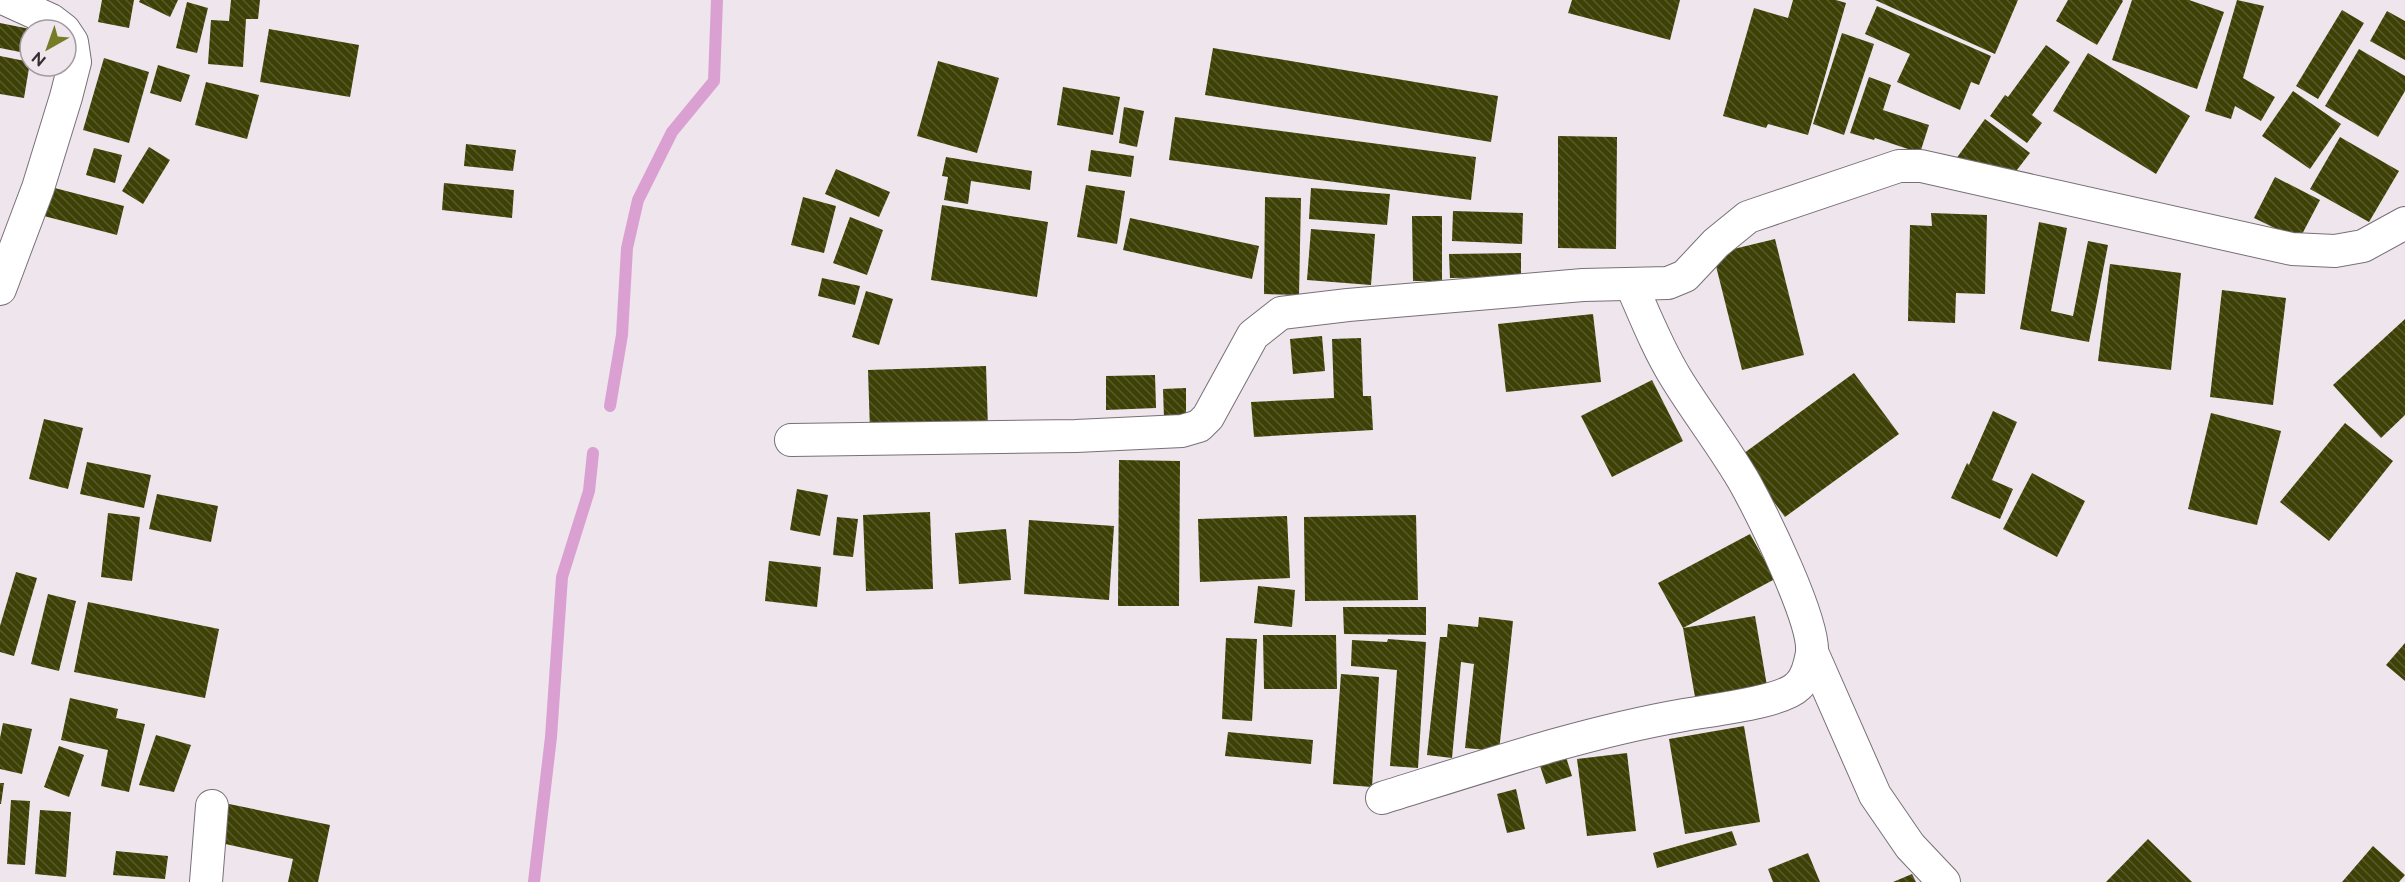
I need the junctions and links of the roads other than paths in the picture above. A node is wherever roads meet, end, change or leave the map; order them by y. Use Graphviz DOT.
graph roads {
  1 [pos="7,0"];
  2 [pos="47,18"];
  3 [pos="71,78"];
  4 [pos="2405,223"];
  5 [pos="1631,284"];
  6 [pos="0,289"];
  7 [pos="791,440"];
  8 [pos="1812,652"];
  9 [pos="1382,798"];
  10 [pos="212,806"];
  11 [pos="206,882"];
  12 [pos="1944,882"];
  1 -- 2 [label="street"];
  3 -- 6 [label="street"];
  4 -- 5 [label="street"];
  5 -- 7 [label="street"];
  5 -- 8 [label="street"];
  8 -- 9 [label="street"];
  8 -- 12 [label="street"];
  10 -- 11 [label="street"];
}
